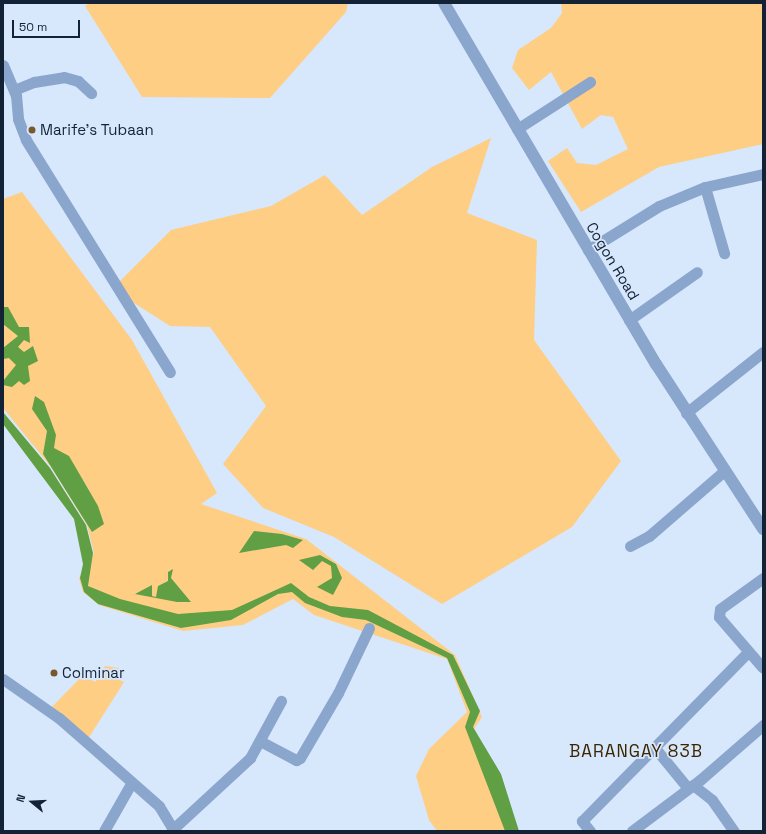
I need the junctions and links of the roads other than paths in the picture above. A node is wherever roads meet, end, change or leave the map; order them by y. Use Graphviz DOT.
graph roads {
  1 [pos="444,3"];
  2 [pos="3,65"];
  3 [pos="590,82"];
  4 [pos="14,90"];
  5 [pos="90,93"];
  6 [pos="517,130"];
  7 [pos="763,174"];
  8 [pos="705,187"];
  9 [pos="588,250"];
  10 [pos="724,253"];
  11 [pos="697,272"];
  12 [pos="629,320"];
  13 [pos="763,352"];
  14 [pos="170,372"];
  15 [pos="686,413"];
  16 [pos="724,472"];
  17 [pos="763,529"];
  18 [pos="630,546"];
  19 [pos="763,578"];
  20 [pos="369,628"];
  21 [pos="748,652"];
  22 [pos="763,668"];
  23 [pos="3,679"];
  24 [pos="281,701"];
  25 [pos="763,725"];
  26 [pos="260,741"];
  27 [pos="655,748"];
  28 [pos="132,782"];
  29 [pos="690,786"];
  30 [pos="104,831"];
  31 [pos="590,831"];
  32 [pos="632,831"];
  33 [pos="734,831"];
  1 -- 6 [label="street, Cogon Road"];
  2 -- 4 [label="street"];
  3 -- 6 [label="street"];
  4 -- 5 [label="street"];
  4 -- 14 [label="street"];
  6 -- 9 [label="street, Cogon Road"];
  7 -- 8 [label="street"];
  8 -- 9 [label="street"];
  8 -- 10 [label="street"];
  9 -- 12 [label="street, Cogon Road"];
  11 -- 12 [label="street"];
  12 -- 15 [label="street, Cogon Road"];
  13 -- 15 [label="street"];
  15 -- 16 [label="street, Cogon Road"];
  16 -- 17 [label="street, Cogon Road"];
  16 -- 18 [label="street"];
  19 -- 21 [label="street"];
  20 -- 26 [label="street"];
  21 -- 22 [label="street"];
  21 -- 27 [label="street"];
  23 -- 28 [label="street"];
  24 -- 26 [label="street"];
  25 -- 29 [label="street"];
  26 -- 28 [label="street"];
  27 -- 29 [label="street"];
  27 -- 31 [label="street"];
  28 -- 30 [label="street"];
  29 -- 32 [label="street"];
  29 -- 33 [label="street"];
}
